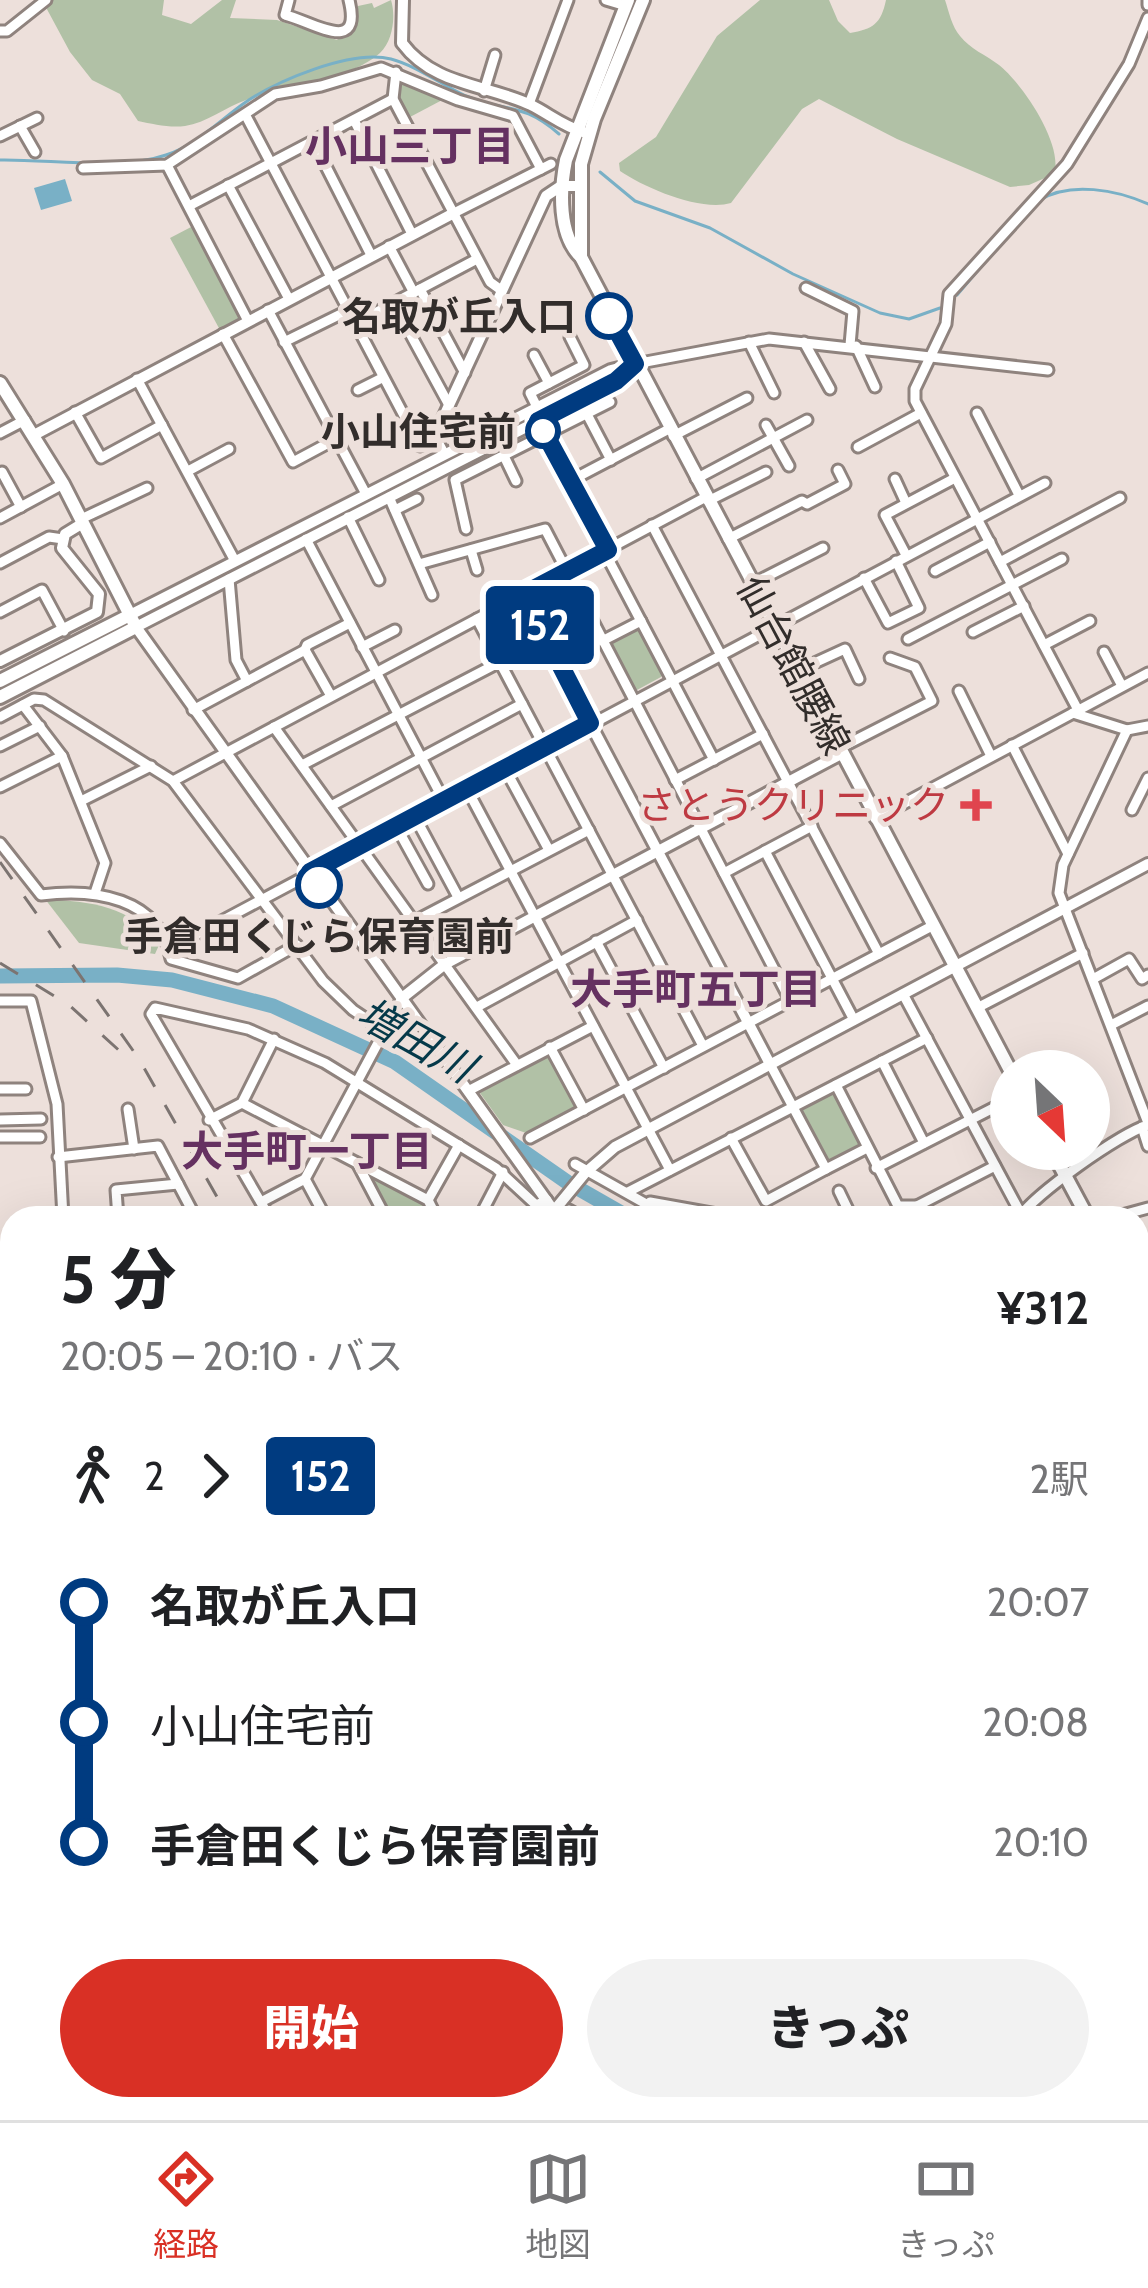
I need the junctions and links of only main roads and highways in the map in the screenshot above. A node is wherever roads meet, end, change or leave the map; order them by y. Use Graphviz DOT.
graph roads {
  1 [pos="643,0"];
  2 [pos="627,3"];
  3 [pos="582,132"];
  4 [pos="580,257"];
  5 [pos="0,382"];
  6 [pos="133,621"];
  7 [pos="0,681"];
  8 [pos="0,697"];
  9 [pos="999,1050"];
  10 [pos="1062,1170"];
  11 [pos="1081,1206"];
  1 -- 3 [label="main road, 仙台館腰線"];
  2 -- 3 [label="main road, 仙台館腰線"];
  3 -- 4 [label="main road, 仙台館腰線"];
  3 -- 4 [label="main road, 仙台館腰線"];
  4 -- 9 [label="main road, 仙台館腰線"];
  5 -- 6 [label="main road"];
  6 -- 7 [label="main road"];
  6 -- 8 [label="main road"];
  10 -- 11 [label="main road"];
}
